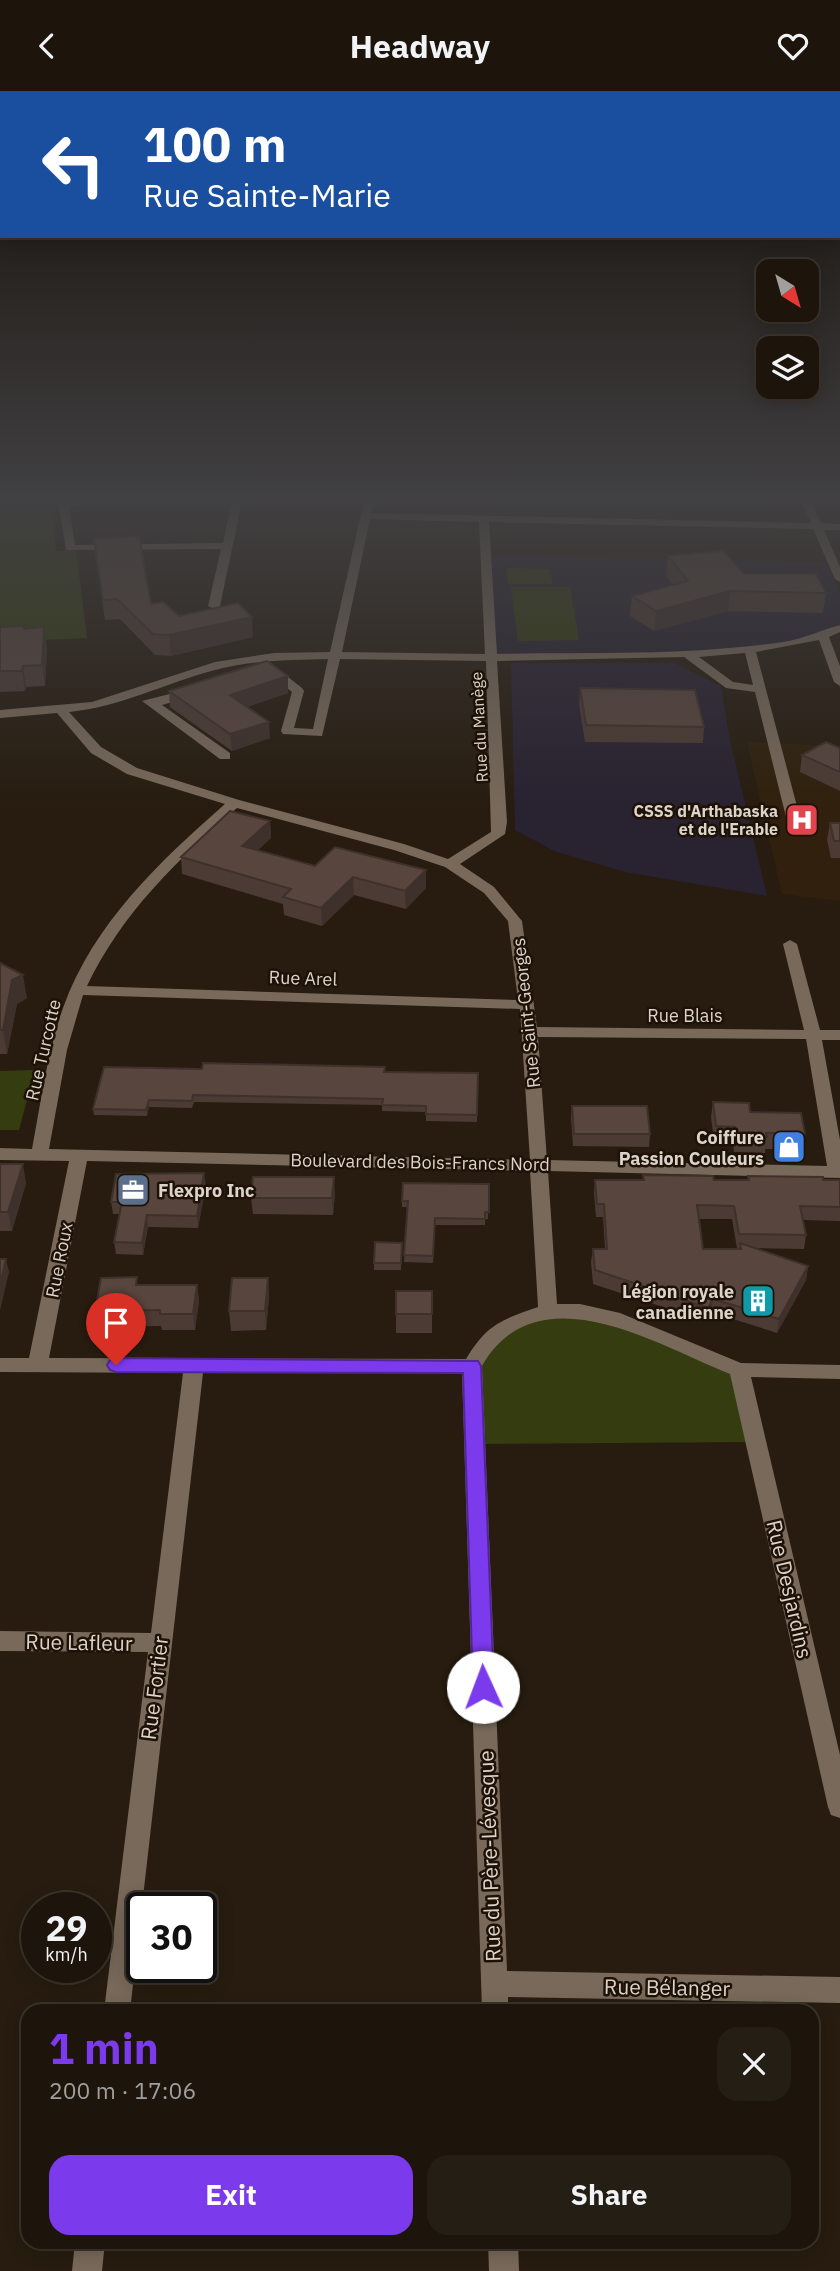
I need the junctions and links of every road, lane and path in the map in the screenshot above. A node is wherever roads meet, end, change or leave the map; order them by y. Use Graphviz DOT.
graph roads {
  1 [pos="215,603"];
  2 [pos="345,603"];
  3 [pos="488,603"];
  4 [pos="214,606"];
  5 [pos="840,628"];
  6 [pos="823,636"];
  7 [pos="750,649"];
  8 [pos="686,653"];
  9 [pos="333,655"];
  10 [pos="490,657"];
  11 [pos="258,660"];
  12 [pos="840,682"];
  13 [pos="205,689"];
  14 [pos="760,689"];
  15 [pos="135,692"];
  16 [pos="153,704"];
  17 [pos="61,710"];
  18 [pos="0,714"];
  19 [pos="225,756"];
  20 [pos="233,803"];
  21 [pos="795,825"];
  22 [pos="450,864"];
  23 [pos="790,944"];
  24 [pos="77,990"];
  25 [pos="527,1006"];
  26 [pos="530,1032"];
  27 [pos="813,1035"];
  28 [pos="840,1035"];
  29 [pos="0,1154"];
  30 [pos="39,1155"];
  31 [pos="79,1156"];
  32 [pos="539,1164"];
  33 [pos="838,1173"];
  34 [pos="548,1311"];
  35 [pos="0,1364"];
  36 [pos="38,1364"];
  37 [pos="194,1366"];
  38 [pos="472,1366"];
  39 [pos="739,1370"];
  40 [pos="840,1372"];
  41 [pos="0,1641"];
  42 [pos="159,1643"];
  43 [pos="840,1807"];
  44 [pos="494,1984"];
  45 [pos="840,1990"];
  46 [pos="118,2004"];
  47 [pos="495,2004"];
  48 [pos="89,2249"];
  49 [pos="503,2249"];
  50 [pos="87,2271"];
  51 [pos="504,2271"];
  1 -- 4 [label="street"];
  2 -- 9 [label="street"];
  3 -- 10 [label="street, Rue du Manège"];
  5 -- 6 [label="street"];
  6 -- 7 [label="street"];
  6 -- 12 [label="street"];
  7 -- 8 [label="street"];
  7 -- 14 [label="street"];
  8 -- 10 [label="street"];
  8 -- 14 [label="street"];
  9 -- 10 [label="street"];
  9 -- 11 [label="street"];
  9 -- 11 [label="street"];
  10 -- 22 [label="street, Rue du Manège"];
  11 -- 15 [label="street"];
  13 -- 16 [label="street"];
  14 -- 21 [label="street"];
  15 -- 16 [label="street"];
  15 -- 17 [label="street"];
  16 -- 19 [label="street"];
  17 -- 18 [label="street"];
  17 -- 20 [label="street, Rue Saint-Georges"];
  20 -- 22 [label="street, Rue Saint-Georges"];
  20 -- 24 [label="street, Rue Turcotte"];
  22 -- 25 [label="street, Rue Saint-Georges"];
  23 -- 27 [label="street"];
  24 -- 25 [label="street, Rue Arel"];
  24 -- 30 [label="street, Rue Turcotte"];
  25 -- 26 [label="street, Rue Saint-Georges"];
  26 -- 27 [label="street, Rue Blais"];
  26 -- 32 [label="street, Rue Saint-Georges"];
  27 -- 28 [label="street, Rue Blais"];
  27 -- 33 [label="street"];
  29 -- 30 [label="street, Boulevard des Bois-Francs Nord"];
  30 -- 31 [label="street, Boulevard des Bois-Francs Nord"];
  31 -- 32 [label="street, Boulevard des Bois-Francs Nord"];
  31 -- 36 [label="street, Rue Roux"];
  32 -- 33 [label="street, Boulevard des Bois-Francs Nord"];
  32 -- 34 [label="street, Rue Saint-Georges"];
  34 -- 38 [label="street"];
  34 -- 39 [label="street"];
  35 -- 36 [label="street"];
  36 -- 37 [label="street"];
  37 -- 38 [label="street"];
  37 -- 42 [label="street, Rue Fortier"];
  38 -- 44 [label="street, Rue du Père-Lévesque"];
  39 -- 40 [label="street"];
  39 -- 43 [label="street, Rue Desjardins"];
  41 -- 42 [label="street, Rue Lafleur"];
  42 -- 46 [label="street, Rue Fortier"];
  44 -- 45 [label="street, Rue Bélanger"];
  44 -- 47 [label="street, Rue du Père-Lévesque"];
  48 -- 50 [label="street"];
  49 -- 51 [label="street"];
}
